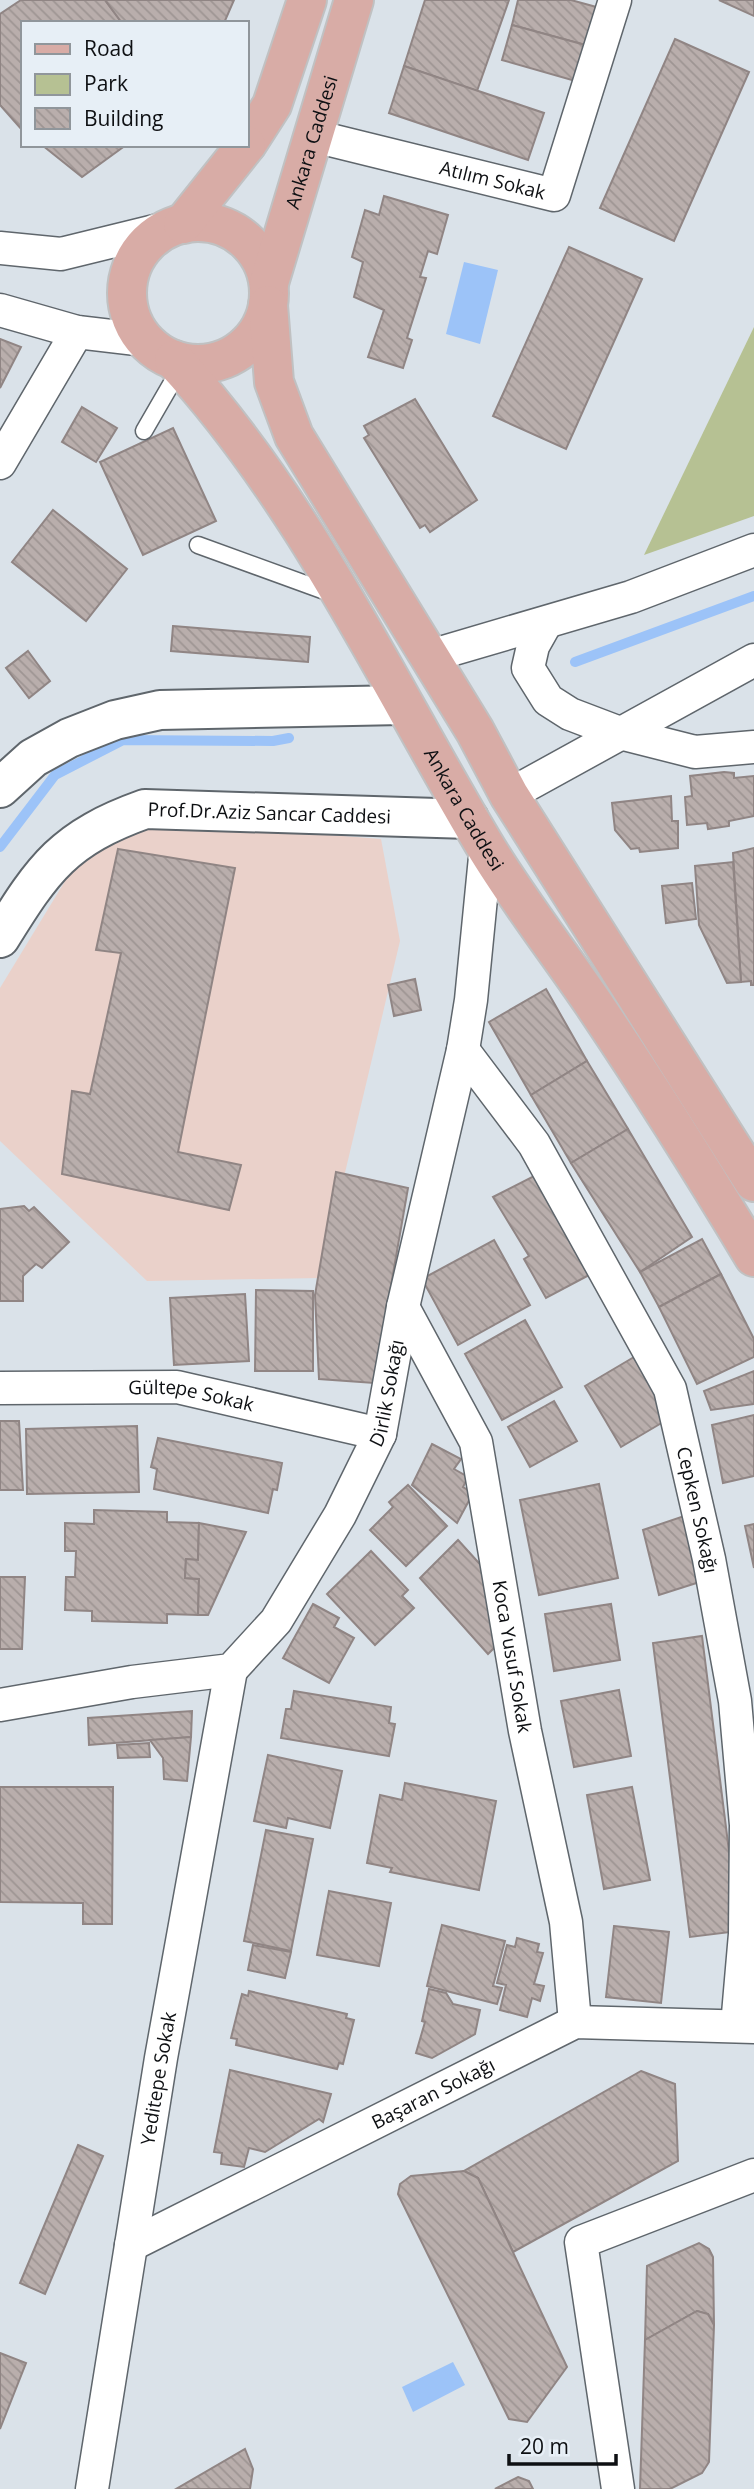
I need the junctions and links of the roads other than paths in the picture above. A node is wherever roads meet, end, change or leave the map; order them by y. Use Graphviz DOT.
graph roads {
  1 [pos="307,0"];
  2 [pos="355,0"];
  3 [pos="615,0"];
  4 [pos="314,136"];
  5 [pos="248,142"];
  6 [pos="244,147"];
  7 [pos="175,226"];
  8 [pos="0,248"];
  9 [pos="269,294"];
  10 [pos="0,310"];
  11 [pos="77,332"];
  12 [pos="167,356"];
  13 [pos="144,430"];
  14 [pos="0,463"];
  15 [pos="198,545"];
  16 [pos="754,550"];
  17 [pos="342,597"];
  18 [pos="546,623"];
  19 [pos="430,656"];
  20 [pos="754,660"];
  21 [pos="402,705"];
  22 [pos="620,733"];
  23 [pos="754,747"];
  24 [pos="0,788"];
  25 [pos="509,795"];
  26 [pos="478,833"];
  27 [pos="0,938"];
  28 [pos="463,1050"];
  29 [pos="754,1182"];
  30 [pos="754,1257"];
  31 [pos="403,1307"];
  32 [pos="0,1388"];
  33 [pos="380,1434"];
  34 [pos="232,1670"];
  35 [pos="0,1705"];
  36 [pos="575,2022"];
  37 [pos="745,2027"];
  38 [pos="754,2175"];
  39 [pos="131,2245"];
  40 [pos="92,2489"];
  41 [pos="618,2489"];
  1 -- 5 [label="main road"];
  2 -- 4 [label="main road, Ankara Caddesi"];
  3 -- 4 [label="street, Atılım Sokak"];
  4 -- 9 [label="main road, Ankara Caddesi"];
  6 -- 7 [label="main road"];
  7 -- 8 [label="street"];
  7 -- 9 [label="main road"];
  7 -- 12 [label="main road"];
  9 -- 12 [label="main road"];
  9 -- 19 [label="main road, Ankara Caddesi"];
  10 -- 11 [label="street"];
  11 -- 12 [label="street"];
  11 -- 14 [label="street"];
  12 -- 13 [label="lane"];
  12 -- 17 [label="main road, Ankara Caddesi"];
  15 -- 17 [label="lane"];
  16 -- 18 [label="street"];
  17 -- 21 [label="main road, Ankara Caddesi"];
  18 -- 19 [label="street"];
  18 -- 22 [label="street"];
  19 -- 25 [label="main road, Ankara Caddesi"];
  20 -- 22 [label="street"];
  21 -- 24 [label="street"];
  21 -- 26 [label="main road, Ankara Caddesi"];
  22 -- 23 [label="street"];
  22 -- 25 [label="street"];
  25 -- 29 [label="main road, Ankara Caddesi"];
  26 -- 27 [label="street, Prof.Dr.Aziz Sancar Caddesi"];
  26 -- 28 [label="street, Dirlik Sokağı"];
  26 -- 30 [label="main road, Ankara Caddesi"];
  28 -- 31 [label="street, Dirlik Sokağı"];
  28 -- 37 [label="street, Cepken Sokağı"];
  31 -- 33 [label="street, Dirlik Sokağı"];
  31 -- 36 [label="street, Koca Yusuf Sokak"];
  32 -- 33 [label="street, Gültepe Sokak"];
  33 -- 34 [label="street, Dirlik Sokağı"];
  34 -- 35 [label="street"];
  34 -- 39 [label="street, Yeditepe Sokak"];
  36 -- 37 [label="street, Başaran Sokağı"];
  36 -- 39 [label="street, Başaran Sokağı"];
  38 -- 41 [label="street"];
  39 -- 40 [label="street, Yeditepe Sokak"];
}
